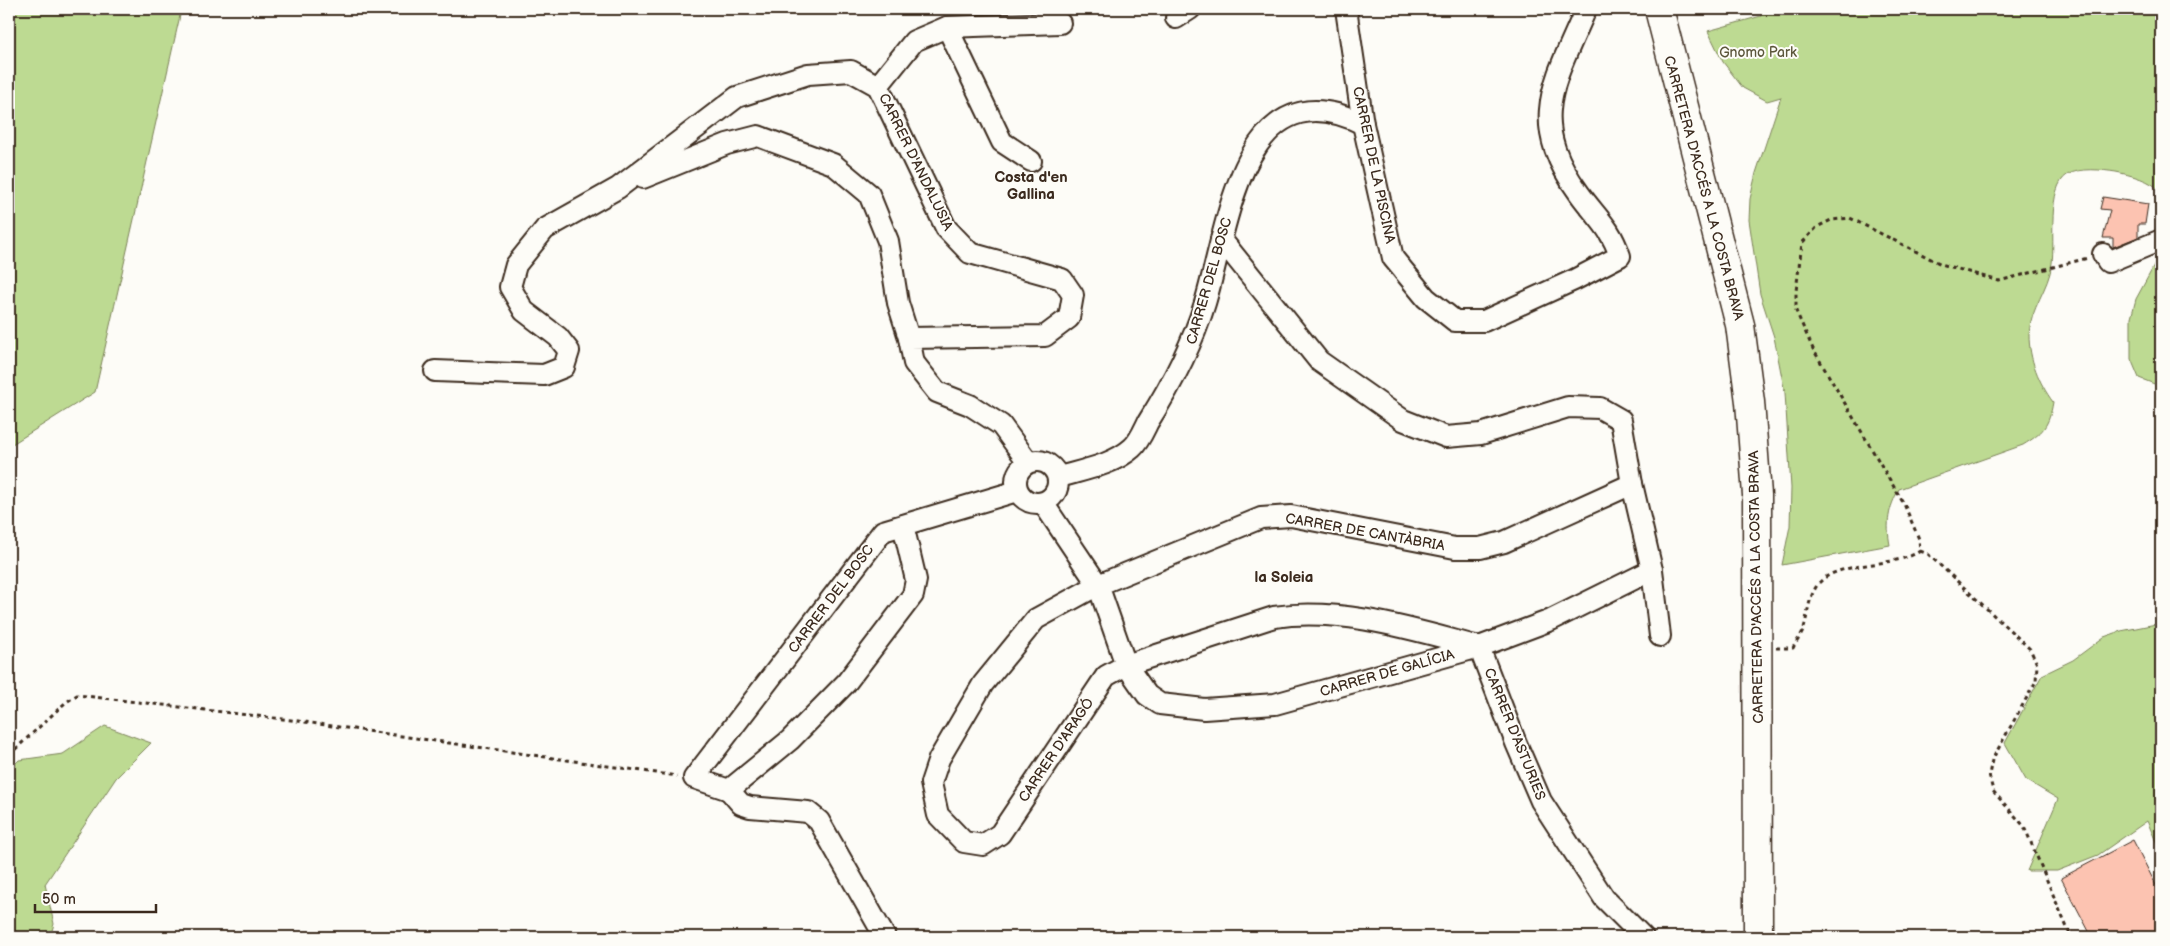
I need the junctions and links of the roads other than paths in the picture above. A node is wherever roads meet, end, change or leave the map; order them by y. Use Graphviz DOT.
graph roads {
  1 [pos="1346,9"];
  2 [pos="1586,9"];
  3 [pos="1658,9"];
  4 [pos="1060,23"];
  5 [pos="946,27"];
  6 [pos="878,86"];
  7 [pos="1363,124"];
  8 [pos="1031,161"];
  9 [pos="618,188"];
  10 [pos="1221,239"];
  11 [pos="2161,240"];
  12 [pos="2103,254"];
  13 [pos="908,338"];
  14 [pos="434,371"];
  15 [pos="1028,462"];
  16 [pos="1059,478"];
  17 [pos="1632,484"];
  18 [pos="1017,491"];
  19 [pos="1043,503"];
  20 [pos="903,525"];
  21 [pos="1652,570"];
  22 [pos="1098,584"];
  23 [pos="1660,636"];
  24 [pos="1479,647"];
  25 [pos="1126,665"];
  26 [pos="729,790"];
  27 [pos="885,937"];
  28 [pos="1644,937"];
  29 [pos="1758,937"];
  1 -- 7 [label="street, CARRER DE LA PISCINA"];
  2 -- 7 [label="street, CARRER DE LA PISCINA"];
  3 -- 29 [label="main road, CARRETERA D'ACCÉS A LA COSTA BRAVA"];
  4 -- 5 [label="street"];
  5 -- 6 [label="street"];
  5 -- 8 [label="street"];
  6 -- 9 [label="street, CARRER D'ANDALUSIA"];
  6 -- 13 [label="street, CARRER D'ANDALUSIA"];
  7 -- 10 [label="street, CARRER DEL BOSC"];
  9 -- 13 [label="street"];
  9 -- 14 [label="street, CARRER D'ANDALUSIA"];
  10 -- 16 [label="street, CARRER DEL BOSC"];
  10 -- 17 [label="street"];
  11 -- 12 [label="street"];
  13 -- 15 [label="street"];
  15 -- 16 [label="street"];
  15 -- 18 [label="street"];
  16 -- 19 [label="street"];
  17 -- 21 [label="street"];
  17 -- 22 [label="street, CARRER DE CANTÀBRIA"];
  18 -- 19 [label="street"];
  18 -- 20 [label="street, CARRER DEL BOSC"];
  19 -- 22 [label="street, CARRER DE GALÍCIA"];
  20 -- 26 [label="street"];
  20 -- 26 [label="street, CARRER DEL BOSC"];
  21 -- 23 [label="street"];
  21 -- 24 [label="street, CARRER DE GALÍCIA"];
  22 -- 25 [label="street, CARRER DE GALÍCIA"];
  22 -- 25 [label="street, CARRER D'ARAGÓ"];
  24 -- 25 [label="street, CARRER D'ARAGÓ"];
  24 -- 25 [label="street, CARRER DE GALÍCIA"];
  24 -- 28 [label="street, CARRER D'ASTURIES"];
  26 -- 27 [label="street"];
}
